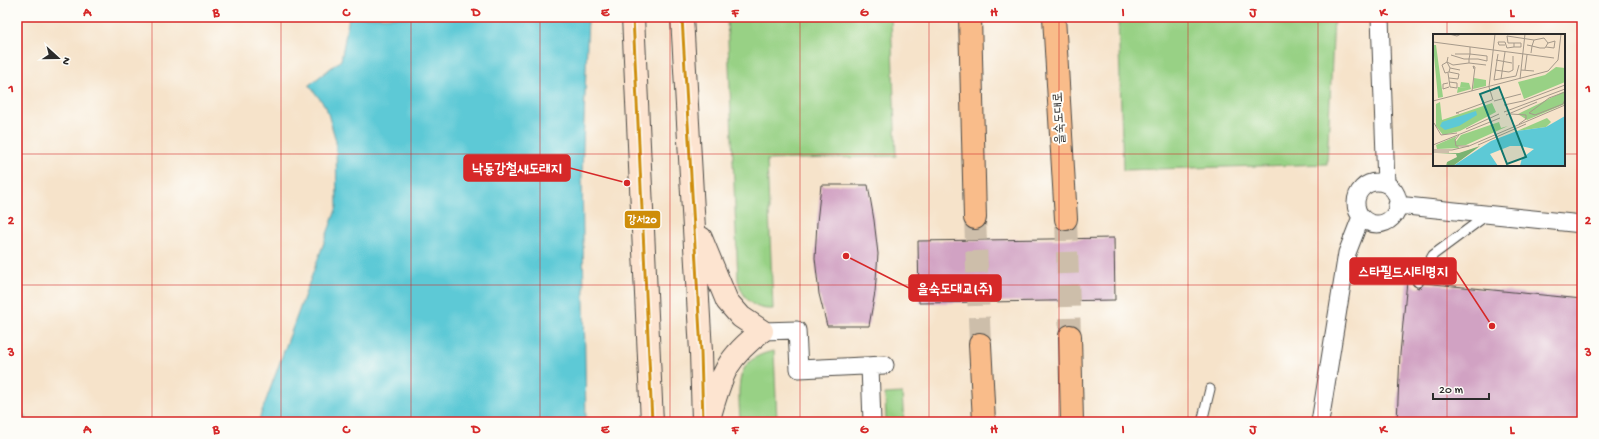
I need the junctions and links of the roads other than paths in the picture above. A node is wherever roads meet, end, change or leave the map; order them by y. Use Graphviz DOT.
graph roads {
  1 [pos="633,17"];
  2 [pos="682,17"];
  3 [pos="970,17"];
  4 [pos="1054,17"];
  5 [pos="1380,17"];
  6 [pos="1386,184"];
  7 [pos="1397,205"];
  8 [pos="1488,215"];
  9 [pos="1362,217"];
  10 [pos="694,218"];
  11 [pos="975,218"];
  12 [pos="1066,219"];
  13 [pos="1582,224"];
  14 [pos="1418,282"];
  15 [pos="762,331"];
  16 [pos="1070,336"];
  17 [pos="980,344"];
  18 [pos="1210,389"];
  19 [pos="981,417"];
  20 [pos="652,422"];
  21 [pos="703,422"];
  22 [pos="708,422"];
  23 [pos="872,422"];
  24 [pos="1072,422"];
  25 [pos="1202,422"];
  26 [pos="1320,422"];
  1 -- 20 [label="main road"];
  2 -- 10 [label="main road"];
  3 -- 11 [label="highway"];
  4 -- 12 [label="highway, 을숙도대로"];
  5 -- 6 [label="street"];
  6 -- 7 [label="street"];
  6 -- 9 [label="street"];
  7 -- 8 [label="street"];
  7 -- 9 [label="street"];
  8 -- 13 [label="street"];
  8 -- 14 [label="lane"];
  9 -- 26 [label="street"];
  10 -- 15 [label="main road"];
  10 -- 21 [label="main road"];
  15 -- 22 [label="main road"];
  15 -- 23 [label="street"];
  16 -- 24 [label="highway"];
  17 -- 19 [label="highway"];
  18 -- 25 [label="lane"];
}
